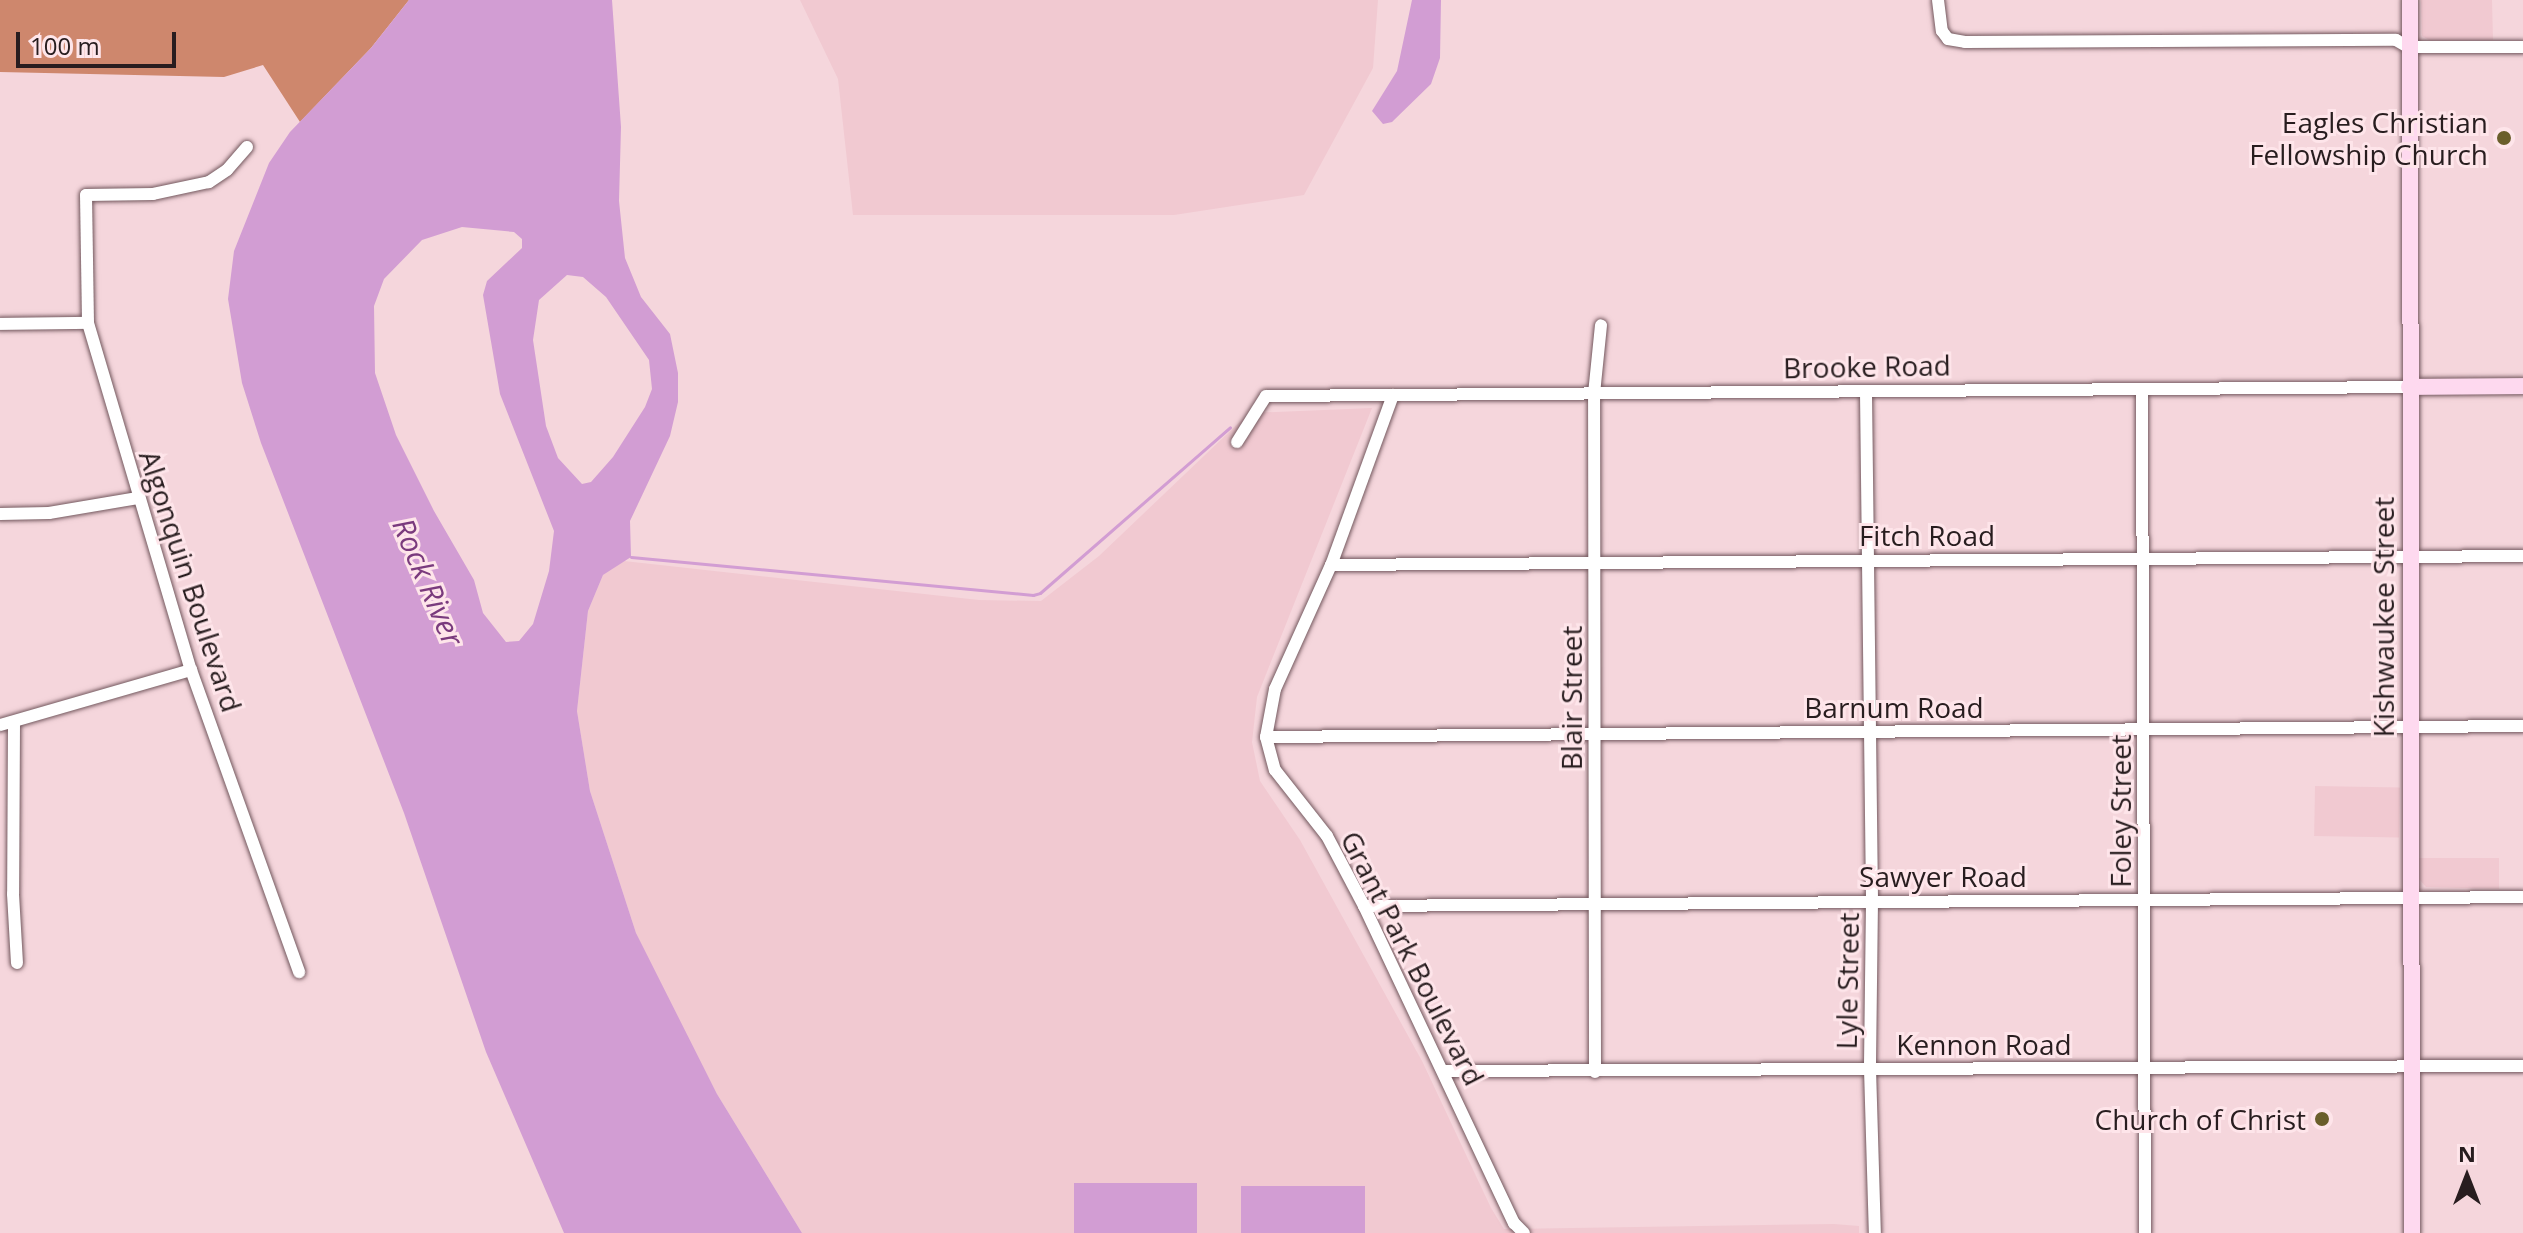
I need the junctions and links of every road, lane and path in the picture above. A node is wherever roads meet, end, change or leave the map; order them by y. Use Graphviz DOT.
graph roads {
  1 [pos="1938,0"];
  2 [pos="2410,0"];
  3 [pos="2408,47"];
  4 [pos="2523,47"];
  5 [pos="247,147"];
  6 [pos="88,323"];
  7 [pos="0,324"];
  8 [pos="1601,325"];
  9 [pos="2523,386"];
  10 [pos="2409,387"];
  11 [pos="2142,389"];
  12 [pos="1866,393"];
  13 [pos="1594,394"];
  14 [pos="1393,395"];
  15 [pos="1237,442"];
  16 [pos="138,498"];
  17 [pos="0,514"];
  18 [pos="2409,556"];
  19 [pos="2523,556"];
  20 [pos="2142,558"];
  21 [pos="1867,559"];
  22 [pos="1594,562"];
  23 [pos="1331,565"];
  24 [pos="191,670"];
  25 [pos="14,724"];
  26 [pos="0,725"];
  27 [pos="2410,726"];
  28 [pos="2523,726"];
  29 [pos="2143,728"];
  30 [pos="1869,731"];
  31 [pos="1595,733"];
  32 [pos="1266,737"];
  33 [pos="2409,897"];
  34 [pos="2523,897"];
  35 [pos="2144,899"];
  36 [pos="1872,901"];
  37 [pos="1597,903"];
  38 [pos="1364,906"];
  39 [pos="17,963"];
  40 [pos="299,972"];
  41 [pos="2523,1066"];
  42 [pos="2144,1067"];
  43 [pos="2410,1067"];
  44 [pos="1870,1069"];
  45 [pos="1445,1071"];
  46 [pos="1595,1072"];
  47 [pos="1524,1233"];
  48 [pos="1875,1233"];
  49 [pos="2145,1233"];
  50 [pos="2412,1233"];
  1 -- 3 [label="street"];
  2 -- 3 [label="street, Kishwaukee Street"];
  3 -- 4 [label="street"];
  3 -- 10 [label="street, Kishwaukee Street"];
  5 -- 6 [label="street, Algonquin Boulevard"];
  6 -- 7 [label="street"];
  6 -- 16 [label="street, Algonquin Boulevard"];
  8 -- 13 [label="street, Blair Street"];
  9 -- 10 [label="street, Brooke Road"];
  10 -- 11 [label="street, Brooke Road"];
  10 -- 18 [label="street, Kishwaukee Street"];
  11 -- 12 [label="street, Brooke Road"];
  11 -- 20 [label="street, Foley Street"];
  12 -- 13 [label="street, Brooke Road"];
  12 -- 21 [label="street, Lyle Street"];
  13 -- 14 [label="street, Brooke Road"];
  13 -- 22 [label="street, Blair Street"];
  14 -- 15 [label="street, Brooke Road"];
  14 -- 23 [label="street, Grant Park Boulevard"];
  16 -- 17 [label="street"];
  16 -- 24 [label="street, Algonquin Boulevard"];
  18 -- 19 [label="street, Fitch Road"];
  18 -- 20 [label="street, Fitch Road"];
  18 -- 27 [label="street, Kishwaukee Street"];
  20 -- 21 [label="street, Fitch Road"];
  20 -- 29 [label="street, Foley Street"];
  21 -- 22 [label="street, Fitch Road"];
  21 -- 30 [label="street, Lyle Street"];
  22 -- 23 [label="street, Fitch Road"];
  22 -- 31 [label="street, Blair Street"];
  23 -- 32 [label="street, Grant Park Boulevard"];
  24 -- 25 [label="street"];
  24 -- 40 [label="street, Algonquin Boulevard"];
  25 -- 26 [label="street"];
  25 -- 39 [label="street"];
  27 -- 28 [label="street, Barnum Road"];
  27 -- 29 [label="street, Barnum Road"];
  27 -- 33 [label="street, Kishwaukee Street"];
  29 -- 30 [label="street, Barnum Road"];
  29 -- 35 [label="street, Foley Street"];
  30 -- 31 [label="street, Barnum Road"];
  30 -- 36 [label="street, Lyle Street"];
  31 -- 32 [label="street, Barnum Road"];
  31 -- 37 [label="street, Blair Street"];
  32 -- 38 [label="street, Grant Park Boulevard"];
  33 -- 34 [label="street, Sawyer Road"];
  33 -- 35 [label="street, Sawyer Road"];
  33 -- 43 [label="street, Kishwaukee Street"];
  35 -- 36 [label="street, Sawyer Road"];
  35 -- 42 [label="street, Foley Street"];
  36 -- 37 [label="street, Sawyer Road"];
  36 -- 44 [label="street, Lyle Street"];
  37 -- 38 [label="street, Sawyer Road"];
  37 -- 46 [label="street, Blair Street"];
  38 -- 45 [label="street, Grant Park Boulevard"];
  41 -- 43 [label="street, Kennon Road"];
  42 -- 43 [label="street, Kennon Road"];
  42 -- 44 [label="street, Kennon Road"];
  42 -- 49 [label="street, Foley Street"];
  43 -- 50 [label="street, Kishwaukee Street"];
  44 -- 46 [label="street, Kennon Road"];
  44 -- 48 [label="street, Lyle Street"];
  45 -- 46 [label="street, Kennon Road"];
  45 -- 47 [label="street, Grant Park Boulevard"];
}
